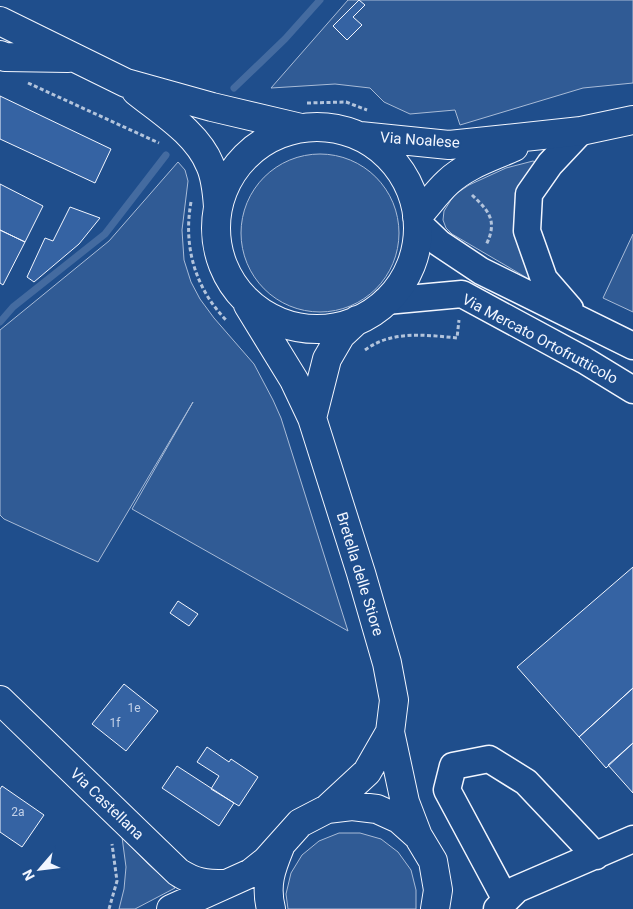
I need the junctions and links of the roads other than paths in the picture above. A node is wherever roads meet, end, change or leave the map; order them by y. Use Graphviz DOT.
graph roads {
  1 [pos="0,21"];
  2 [pos="0,55"];
  3 [pos="74,58"];
  4 [pos="126,83"];
  5 [pos="301,115"];
  6 [pos="633,120"];
  7 [pos="364,124"];
  8 [pos="581,131"];
  9 [pos="541,136"];
  10 [pos="218,207"];
  11 [pos="418,220"];
  12 [pos="238,290"];
  13 [pos="386,301"];
  14 [pos="579,319"];
  15 [pos="357,320"];
  16 [pos="633,346"];
  17 [pos="633,390"];
  18 [pos="312,418"];
  19 [pos="0,700"];
  20 [pos="390,732"];
  21 [pos="328,809"];
  22 [pos="418,836"];
  23 [pos="633,839"];
  24 [pos="280,846"];
  25 [pos="596,856"];
  26 [pos="225,884"];
  27 [pos="502,904"];
  28 [pos="171,909"];
  29 [pos="271,909"];
  30 [pos="435,909"];
  1 -- 3 [label="main road, Via Noalese"];
  2 -- 3 [label="main road"];
  3 -- 4 [label="main road, Via Noalese"];
  4 -- 5 [label="main road, Via Noalese"];
  4 -- 10 [label="main road, Via Noalese"];
  5 -- 7 [label="main road, Via Noalese"];
  5 -- 10 [label="main road, Via Noalese"];
  6 -- 8 [label="main road, Via Noalese"];
  7 -- 9 [label="main road, Via Noalese"];
  7 -- 11 [label="main road, Via Noalese"];
  8 -- 9 [label="main road, Via Noalese"];
  8 -- 14 [label="street"];
  9 -- 11 [label="main road, Via Noalese"];
  10 -- 12 [label="main road, Via Noalese"];
  11 -- 13 [label="main road, Via Noalese"];
  11 -- 14 [label="street"];
  12 -- 15 [label="main road, Via Noalese"];
  12 -- 18 [label="main road, Bretella delle Stiore"];
  13 -- 15 [label="main road, Via Noalese"];
  13 -- 17 [label="street, Via Mercato Ortofrutticolo"];
  14 -- 16 [label="street"];
  15 -- 18 [label="main road"];
  18 -- 20 [label="main road, Bretella delle Stiore"];
  19 -- 26 [label="main road, Via Castellana"];
  20 -- 21 [label="main road, Bretella delle Stiore"];
  20 -- 22 [label="main road, Bretella delle Stiore"];
  21 -- 22 [label="main road, Via Castellana"];
  21 -- 24 [label="main road, Via Castellana"];
  22 -- 30 [label="main road, Via Castellana"];
  23 -- 25 [label="street"];
  24 -- 26 [label="main road, Via Castellana"];
  24 -- 29 [label="main road, Via Castellana"];
  25 -- 27 [label="street"];
  25 -- 27 [label="street"];
  26 -- 28 [label="main road, Via Castellana"];
}
